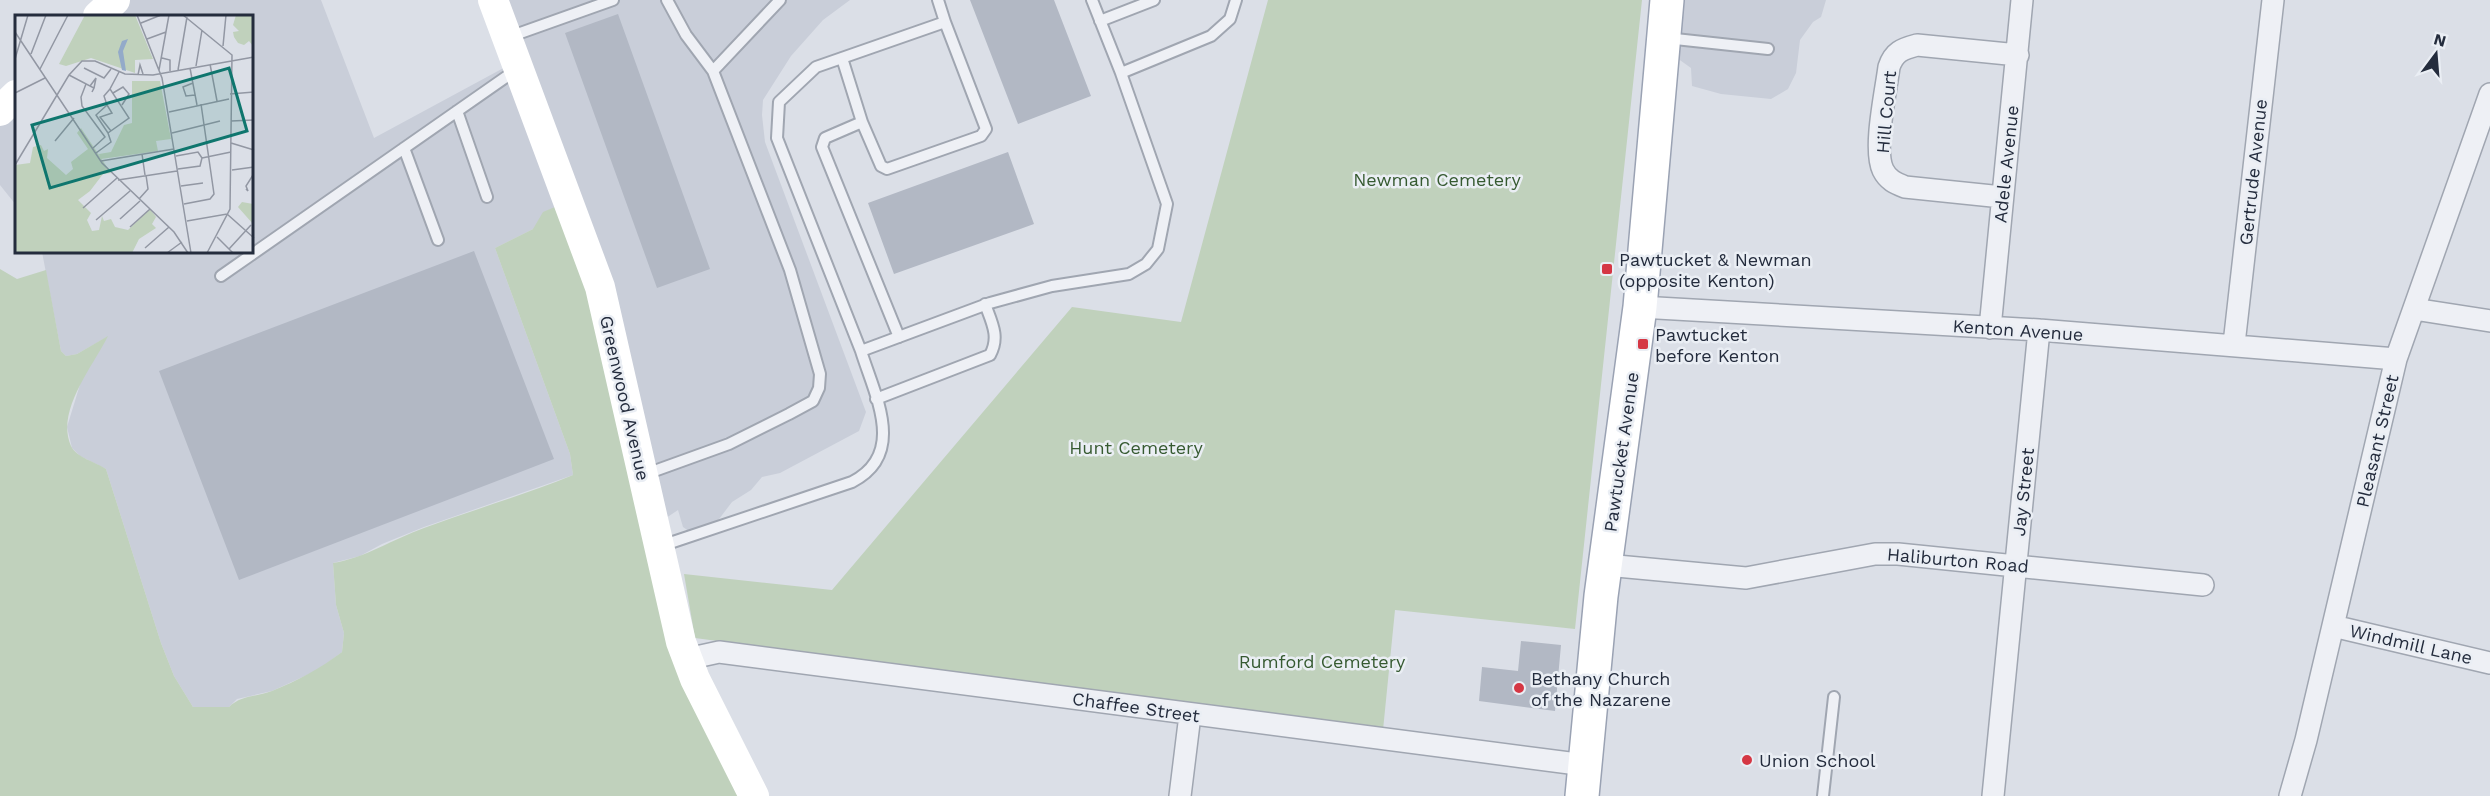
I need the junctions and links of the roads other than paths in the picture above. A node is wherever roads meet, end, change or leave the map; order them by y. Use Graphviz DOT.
graph roads {
  1 [pos="115,0"];
  2 [pos="493,0"];
  3 [pos="613,0"];
  4 [pos="667,0"];
  5 [pos="780,0"];
  6 [pos="938,0"];
  7 [pos="1092,0"];
  8 [pos="1154,0"];
  9 [pos="1236,0"];
  10 [pos="1667,0"];
  11 [pos="2022,0"];
  12 [pos="2273,0"];
  13 [pos="99,15"];
  14 [pos="1100,21"];
  15 [pos="945,22"];
  16 [pos="506,38"];
  17 [pos="1663,38"];
  18 [pos="1768,49"];
  19 [pos="2018,55"];
  20 [pos="842,58"];
  21 [pos="517,70"];
  22 [pos="713,71"];
  23 [pos="1121,73"];
  24 [pos="2490,94"];
  25 [pos="15,96"];
  26 [pos="0,111"];
  27 [pos="457,111"];
  28 [pos="862,122"];
  29 [pos="404,148"];
  30 [pos="487,197"];
  31 [pos="2002,197"];
  32 [pos="438,240"];
  33 [pos="254,253"];
  34 [pos="252,254"];
  35 [pos="221,276"];
  36 [pos="985,304"];
  37 [pos="1640,307"];
  38 [pos="2414,309"];
  39 [pos="2490,321"];
  40 [pos="1990,328"];
  41 [pos="2039,330"];
  42 [pos="899,337"];
  43 [pos="2234,344"];
  44 [pos="861,351"];
  45 [pos="2396,359"];
  46 [pos="876,399"];
  47 [pos="642,475"];
  48 [pos="658,548"];
  49 [pos="2015,565"];
  50 [pos="1606,566"];
  51 [pos="2203,585"];
  52 [pos="2333,626"];
  53 [pos="687,659"];
  54 [pos="2490,663"];
  55 [pos="1834,697"];
  56 [pos="1190,715"];
  57 [pos="1583,780"];
  58 [pos="754,796"];
  59 [pos="1180,796"];
  60 [pos="1823,796"];
  61 [pos="1993,796"];
  62 [pos="2290,796"];
  1 -- 13 [label="street"];
  2 -- 16 [label="street, Greenwood Avenue"];
  3 -- 16 [label="lane"];
  4 -- 22 [label="lane"];
  5 -- 22 [label="lane"];
  6 -- 15 [label="lane"];
  7 -- 14 [label="lane"];
  8 -- 14 [label="lane"];
  9 -- 23 [label="lane"];
  10 -- 17 [label="main road, Pawtucket Avenue"];
  11 -- 19 [label="street, Adele Avenue"];
  12 -- 43 [label="street, Gertrude Avenue"];
  14 -- 23 [label="lane"];
  15 -- 20 [label="lane"];
  15 -- 28 [label="lane"];
  16 -- 21 [label="street, Greenwood Avenue"];
  17 -- 18 [label="lane"];
  17 -- 37 [label="main road, Pawtucket Avenue"];
  19 -- 31 [label="street, Adele Avenue"];
  19 -- 31 [label="street, Hill Court"];
  20 -- 28 [label="lane"];
  20 -- 44 [label="lane"];
  21 -- 27 [label="lane"];
  21 -- 47 [label="street, Greenwood Avenue"];
  22 -- 47 [label="lane"];
  23 -- 36 [label="lane"];
  24 -- 38 [label="street, Pleasant Street"];
  25 -- 26 [label="street"];
  27 -- 29 [label="lane"];
  27 -- 30 [label="lane"];
  28 -- 42 [label="lane"];
  29 -- 32 [label="lane"];
  29 -- 33 [label="lane"];
  31 -- 40 [label="street, Adele Avenue"];
  34 -- 35 [label="lane"];
  36 -- 42 [label="lane"];
  36 -- 46 [label="lane"];
  37 -- 40 [label="street, Kenton Avenue"];
  37 -- 50 [label="main road, Pawtucket Avenue"];
  38 -- 39 [label="street"];
  38 -- 45 [label="street, Pleasant Street"];
  40 -- 41 [label="street, Kenton Avenue"];
  41 -- 43 [label="street, Kenton Avenue"];
  41 -- 49 [label="street, Jay Street"];
  42 -- 44 [label="lane"];
  43 -- 45 [label="street, Kenton Avenue"];
  44 -- 46 [label="lane"];
  45 -- 52 [label="street, Pleasant Street"];
  46 -- 48 [label="lane"];
  47 -- 48 [label="street, Greenwood Avenue"];
  48 -- 53 [label="street, Greenwood Avenue"];
  49 -- 50 [label="street, Haliburton Road"];
  49 -- 51 [label="street, Haliburton Road"];
  49 -- 61 [label="street, Jay Street"];
  50 -- 57 [label="main road, Pawtucket Avenue"];
  52 -- 54 [label="street, Windmill Lane"];
  52 -- 62 [label="street, Pleasant Street"];
  53 -- 56 [label="street, Chaffee Street"];
  53 -- 58 [label="street, Greenwood Avenue"];
  55 -- 60 [label="lane"];
  56 -- 57 [label="street, Chaffee Street"];
  56 -- 59 [label="street"];
}
